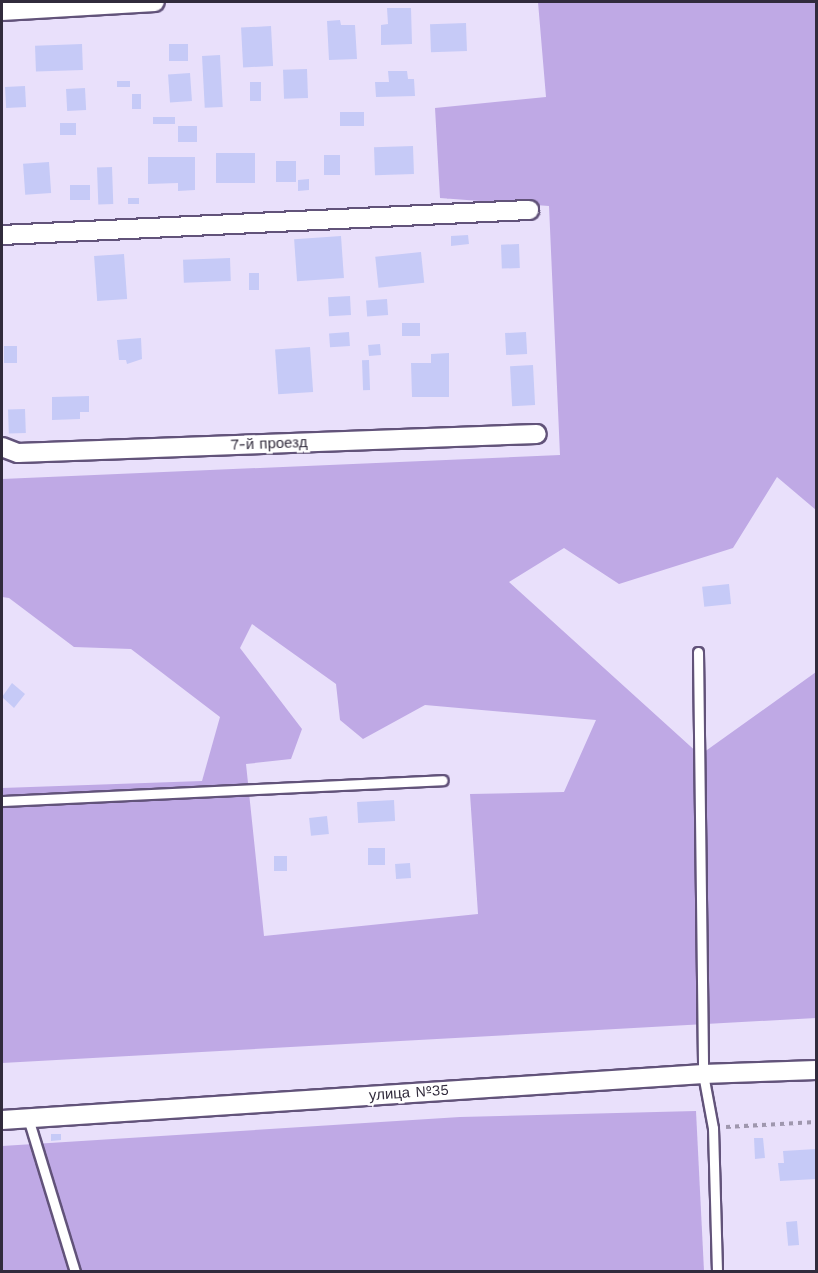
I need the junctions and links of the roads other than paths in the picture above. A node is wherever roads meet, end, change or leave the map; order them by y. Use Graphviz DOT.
graph roads {
  1 [pos="155,2"];
  2 [pos="2,11"];
  3 [pos="529,210"];
  4 [pos="2,235"];
  5 [pos="537,434"];
  6 [pos="2,447"];
  7 [pos="698,652"];
  8 [pos="442,780"];
  9 [pos="2,801"];
  10 [pos="816,1070"];
  11 [pos="703,1074"];
  12 [pos="28,1118"];
  13 [pos="2,1120"];
  14 [pos="75,1272"];
  15 [pos="717,1272"];
  1 -- 2 [label="street"];
  3 -- 4 [label="street"];
  5 -- 6 [label="street, 7-й проезд"];
  7 -- 11 [label="lane"];
  8 -- 9 [label="lane"];
  10 -- 11 [label="street, улица №35"];
  11 -- 12 [label="street, улица №35"];
  11 -- 15 [label="lane"];
  12 -- 13 [label="street, улица №35"];
  12 -- 14 [label="lane"];
}
